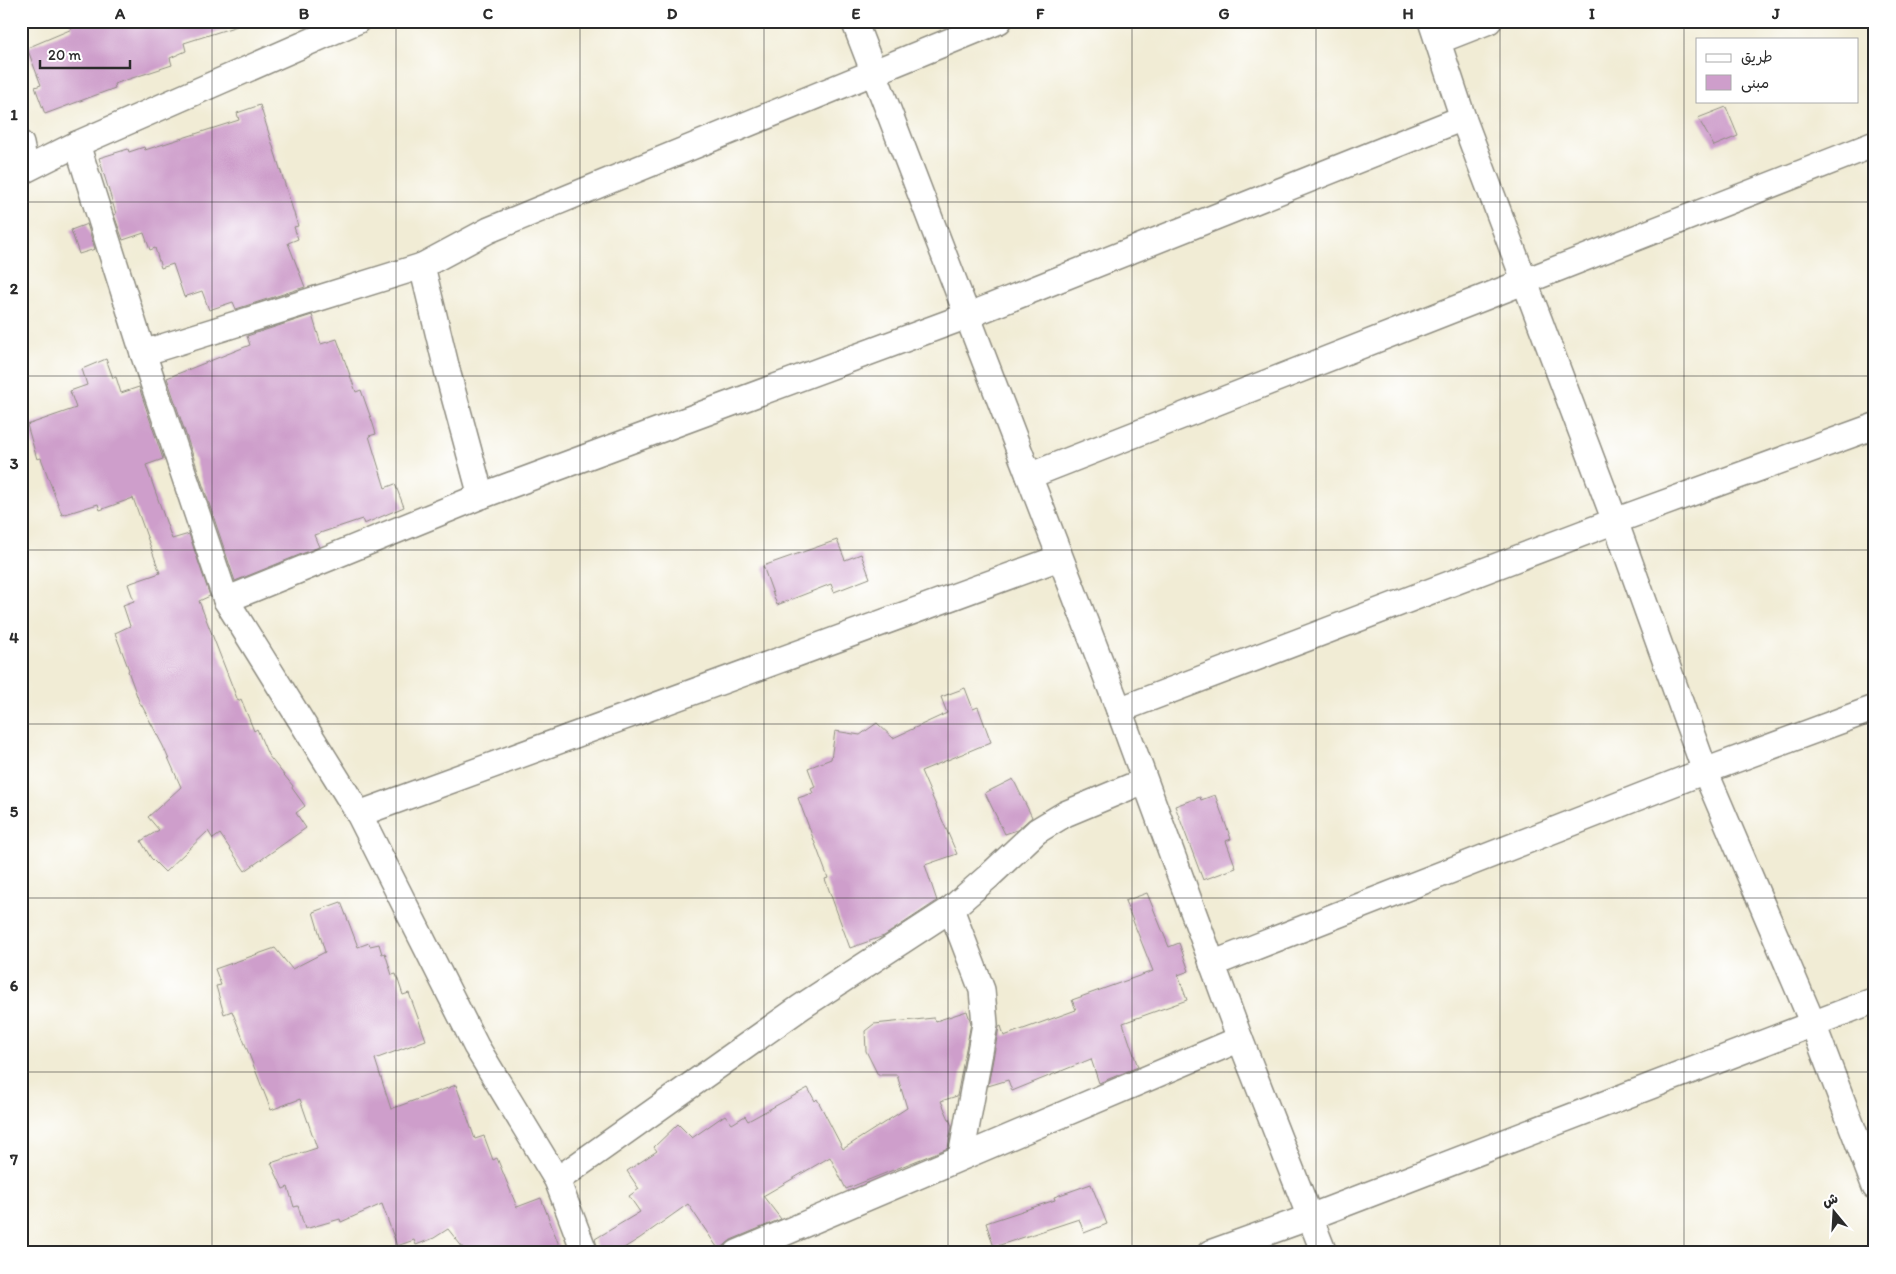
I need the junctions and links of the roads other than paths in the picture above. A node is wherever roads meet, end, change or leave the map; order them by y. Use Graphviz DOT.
graph roads {
  1 [pos="357,21"];
  2 [pos="854,21"];
  3 [pos="999,21"];
  4 [pos="1489,21"];
  5 [pos="1435,31"];
  6 [pos="874,73"];
  7 [pos="1463,118"];
  8 [pos="21,144"];
  9 [pos="77,144"];
  10 [pos="1875,144"];
  11 [pos="24,171"];
  12 [pos="422,266"];
  13 [pos="1526,280"];
  14 [pos="967,316"];
  15 [pos="143,353"];
  16 [pos="1875,426"];
  17 [pos="1029,476"];
  18 [pos="480,496"];
  19 [pos="1615,522"];
  20 [pos="1059,558"];
  21 [pos="226,600"];
  22 [pos="1875,708"];
  23 [pos="1119,710"];
  24 [pos="1705,771"];
  25 [pos="1144,781"];
  26 [pos="359,814"];
  27 [pos="951,908"];
  28 [pos="1212,964"];
  29 [pos="1875,1000"];
  30 [pos="1813,1024"];
  31 [pos="1240,1039"];
  32 [pos="961,1157"];
  33 [pos="557,1180"];
  34 [pos="1875,1187"];
  35 [pos="1310,1217"];
  36 [pos="585,1253"];
  37 [pos="737,1253"];
  38 [pos="1210,1253"];
  39 [pos="1324,1253"];
  1 -- 9 [label="street"];
  2 -- 6 [label="street"];
  3 -- 6 [label="street"];
  4 -- 5 [label="street"];
  5 -- 7 [label="street"];
  6 -- 12 [label="street"];
  6 -- 14 [label="street"];
  7 -- 13 [label="street"];
  7 -- 14 [label="street"];
  8 -- 11 [label="street"];
  9 -- 11 [label="street"];
  9 -- 15 [label="street"];
  10 -- 13 [label="street"];
  12 -- 15 [label="street"];
  12 -- 18 [label="street"];
  13 -- 17 [label="street"];
  13 -- 19 [label="street"];
  14 -- 17 [label="street"];
  14 -- 18 [label="street"];
  15 -- 21 [label="street"];
  16 -- 19 [label="street"];
  17 -- 20 [label="street"];
  18 -- 21 [label="street"];
  19 -- 23 [label="street"];
  19 -- 24 [label="street"];
  20 -- 23 [label="street"];
  20 -- 26 [label="street"];
  21 -- 26 [label="street"];
  22 -- 24 [label="street"];
  23 -- 25 [label="street"];
  24 -- 28 [label="street"];
  24 -- 30 [label="street"];
  25 -- 27 [label="street"];
  25 -- 28 [label="street"];
  26 -- 33 [label="street"];
  27 -- 32 [label="street"];
  27 -- 33 [label="street"];
  28 -- 31 [label="street"];
  29 -- 30 [label="street"];
  30 -- 34 [label="street"];
  30 -- 35 [label="street"];
  31 -- 32 [label="street"];
  31 -- 35 [label="street"];
  32 -- 37 [label="street"];
  33 -- 36 [label="street"];
  35 -- 38 [label="street"];
  35 -- 39 [label="street"];
}
